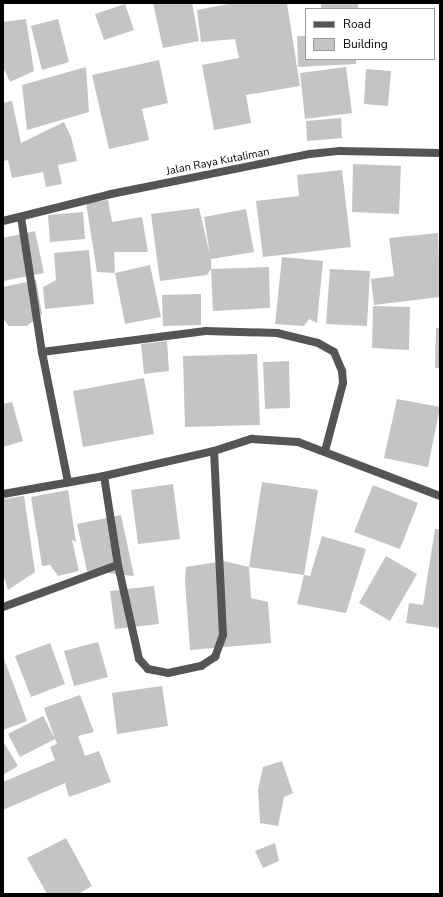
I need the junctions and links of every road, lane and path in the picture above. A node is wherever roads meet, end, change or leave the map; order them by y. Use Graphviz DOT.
graph roads {
  1 [pos="440,152"];
  2 [pos="21,217"];
  3 [pos="3,221"];
  4 [pos="42,352"];
  5 [pos="214,451"];
  6 [pos="324,451"];
  7 [pos="104,476"];
  8 [pos="68,482"];
  9 [pos="3,494"];
  10 [pos="440,496"];
  11 [pos="118,565"];
  12 [pos="3,608"];
  1 -- 2 [label="street, Jalan Raya Kutaliman"];
  2 -- 3 [label="street, Jalan Raya Kutaliman"];
  2 -- 4 [label="street"];
  4 -- 6 [label="street"];
  4 -- 8 [label="street"];
  5 -- 6 [label="street"];
  5 -- 7 [label="street"];
  5 -- 11 [label="street"];
  6 -- 10 [label="street"];
  7 -- 8 [label="street"];
  7 -- 11 [label="street"];
  8 -- 9 [label="street"];
  11 -- 12 [label="street"];
}
